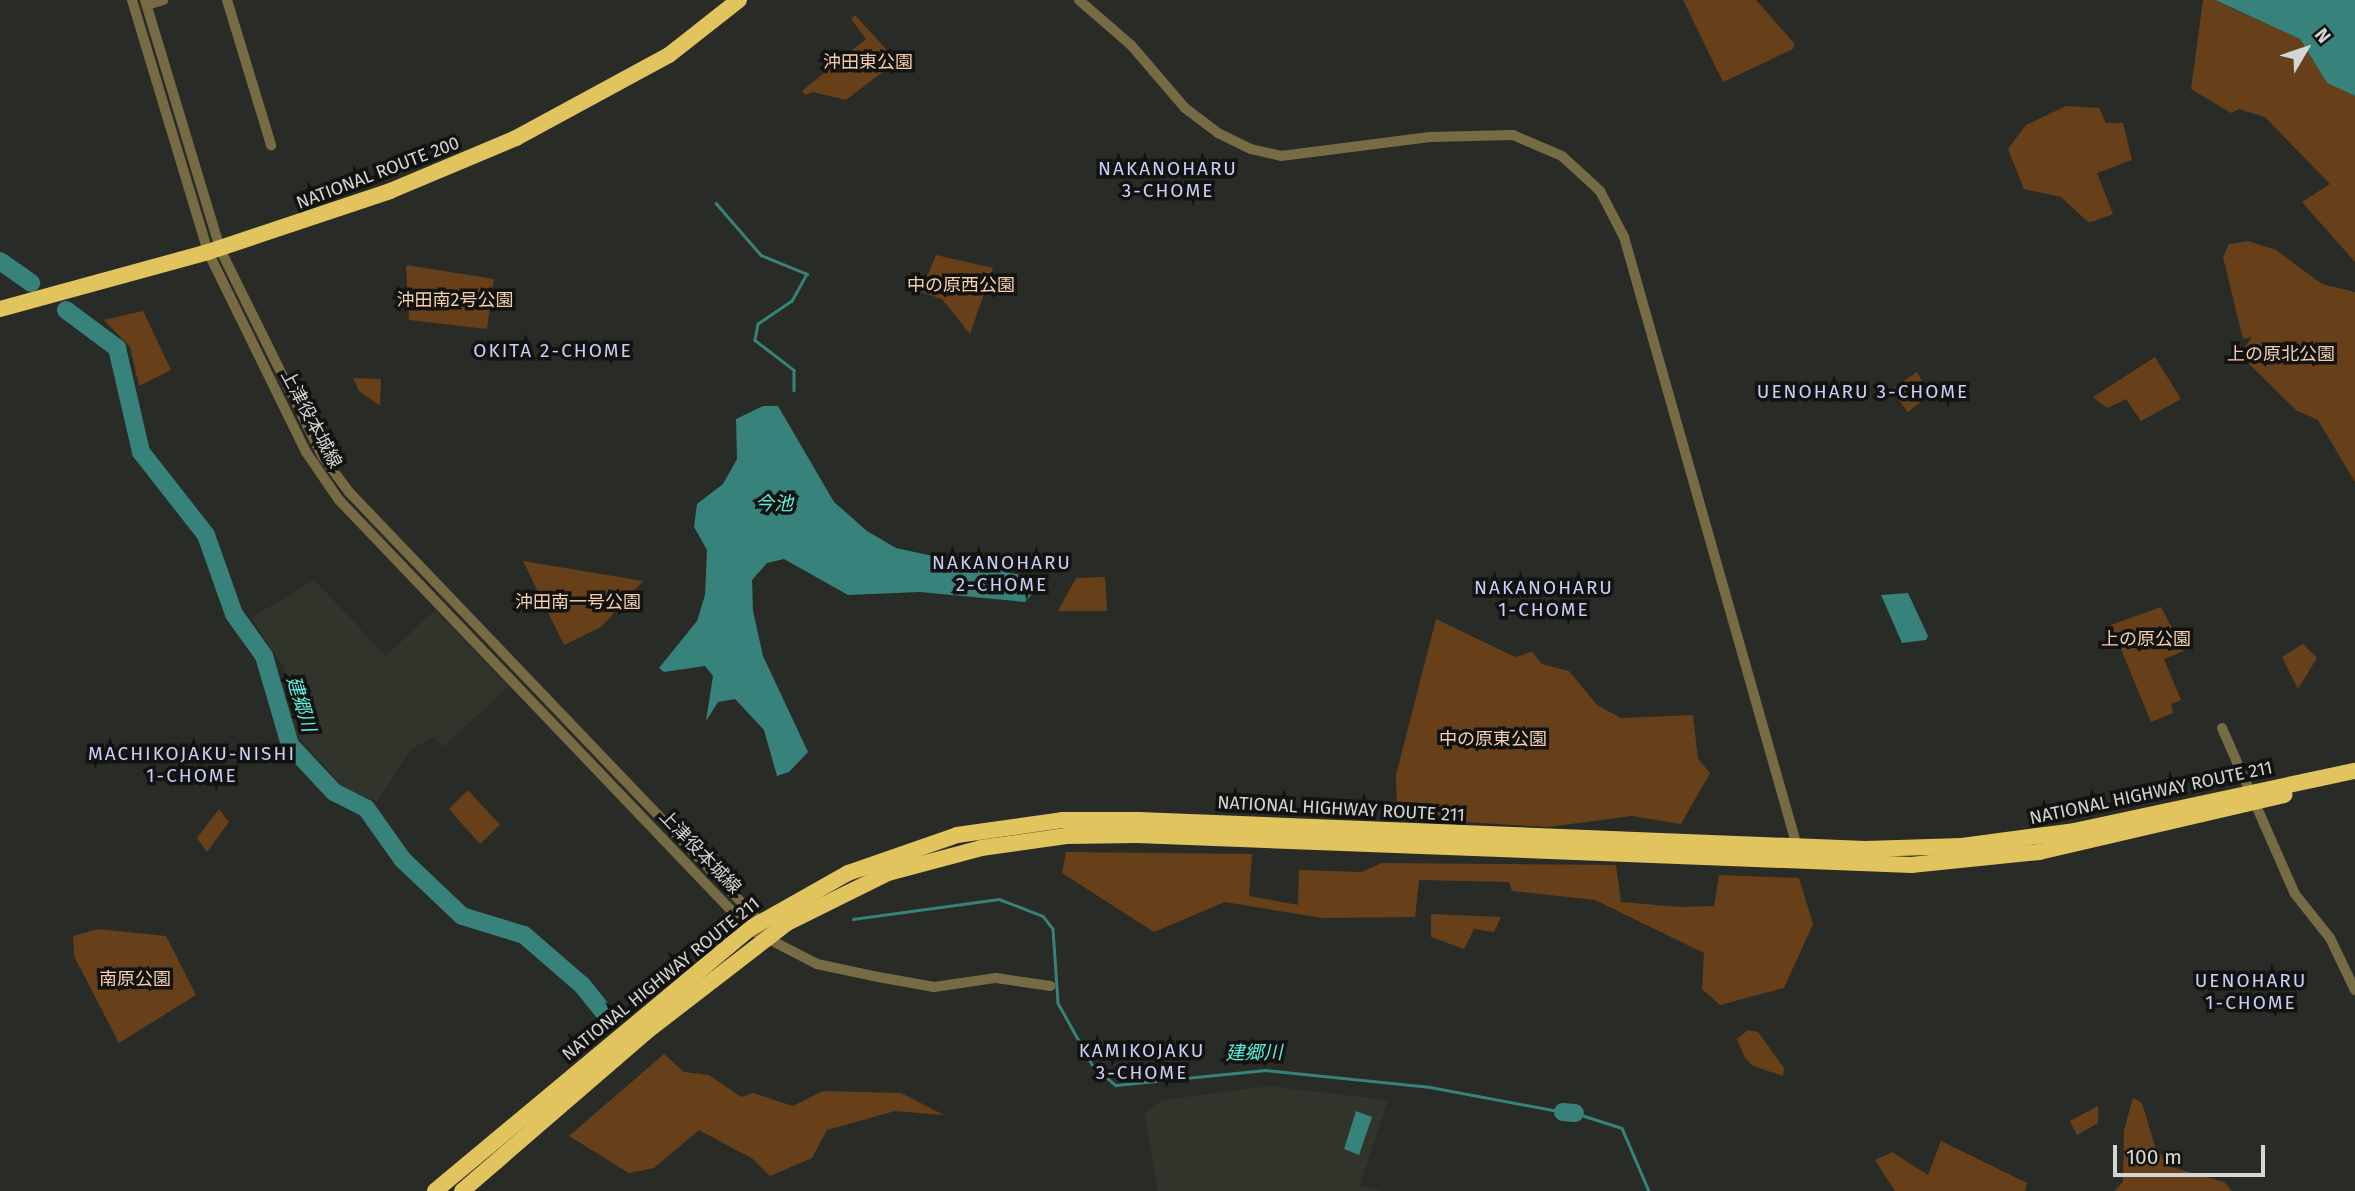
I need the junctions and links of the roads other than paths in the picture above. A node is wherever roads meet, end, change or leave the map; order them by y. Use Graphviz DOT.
graph roads {
  1 [pos="132,0"];
  2 [pos="163,0"];
  3 [pos="227,0"];
  4 [pos="738,0"];
  5 [pos="1079,0"];
  6 [pos="146,3"];
  7 [pos="271,145"];
  8 [pos="214,251"];
  9 [pos="0,309"];
  10 [pos="2222,728"];
  11 [pos="2355,771"];
  12 [pos="2355,781"];
  13 [pos="2252,799"];
  14 [pos="1797,846"];
  15 [pos="1802,863"];
  16 [pos="755,924"];
  17 [pos="768,936"];
  18 [pos="1050,986"];
  19 [pos="2355,990"];
  20 [pos="455,1173"];
  21 [pos="467,1189"];
  22 [pos="435,1191"];
  1 -- 8 [label="street, 上津役本城線"];
  2 -- 6 [label="street"];
  3 -- 7 [label="street"];
  4 -- 8 [label="highway, NATIONAL ROUTE 200"];
  5 -- 14 [label="street"];
  6 -- 8 [label="street, 上津役本城線"];
  8 -- 9 [label="highway, NATIONAL ROUTE 200"];
  8 -- 16 [label="street, 上津役本城線"];
  10 -- 13 [label="street"];
  11 -- 13 [label="highway, NATIONAL HIGHWAY ROUTE 211"];
  12 -- 13 [label="highway, NATIONAL HIGHWAY ROUTE 211"];
  13 -- 14 [label="highway, NATIONAL HIGHWAY ROUTE 211"];
  13 -- 15 [label="highway, NATIONAL HIGHWAY ROUTE 211"];
  13 -- 19 [label="street"];
  14 -- 15 [label="street"];
  14 -- 16 [label="highway, NATIONAL HIGHWAY ROUTE 211"];
  15 -- 17 [label="highway, NATIONAL HIGHWAY ROUTE 211"];
  16 -- 17 [label="street, 上津役本城線"];
  16 -- 20 [label="highway, NATIONAL HIGHWAY ROUTE 211"];
  17 -- 18 [label="street, 上津役本城線"];
  17 -- 21 [label="highway, NATIONAL HIGHWAY ROUTE 211"];
  20 -- 21 [label="street"];
  20 -- 22 [label="highway, NATIONAL HIGHWAY ROUTE 211"];
}
